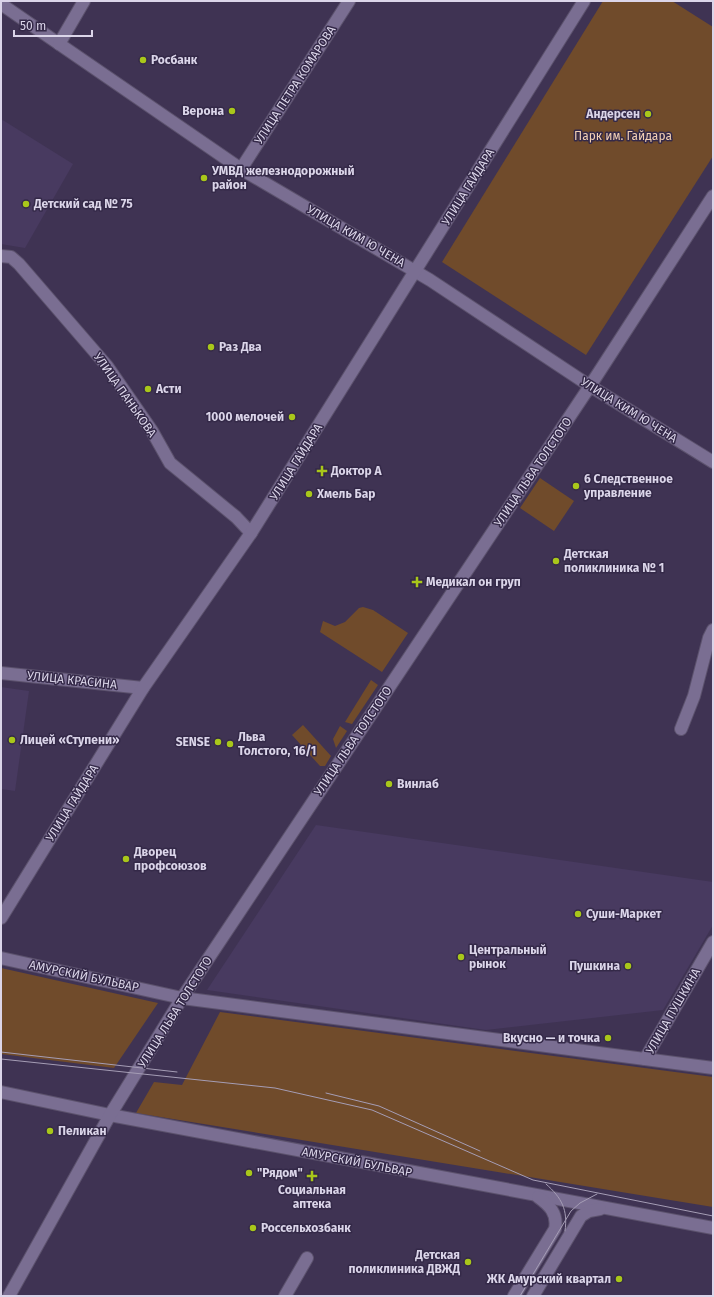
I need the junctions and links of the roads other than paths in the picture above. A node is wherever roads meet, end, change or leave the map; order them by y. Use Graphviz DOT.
graph roads {
  1 [pos="84,1"];
  2 [pos="349,1"];
  3 [pos="584,1"];
  4 [pos="1,4"];
  5 [pos="59,44"];
  6 [pos="241,169"];
  7 [pos="713,196"];
  8 [pos="709,211"];
  9 [pos="1,256"];
  10 [pos="416,271"];
  11 [pos="590,386"];
  12 [pos="713,462"];
  13 [pos="251,533"];
  14 [pos="713,630"];
  15 [pos="1,673"];
  16 [pos="143,688"];
  17 [pos="681,729"];
  18 [pos="1,918"];
  19 [pos="713,942"];
  20 [pos="1,958"];
  21 [pos="182,998"];
  22 [pos="644,1059"];
  23 [pos="713,1068"];
  24 [pos="1,1092"];
  25 [pos="110,1116"];
  26 [pos="535,1195"];
  27 [pos="613,1209"];
  28 [pos="713,1228"];
  29 [pos="306,1258"];
  30 [pos="9,1296"];
  31 [pos="285,1296"];
  32 [pos="514,1296"];
  33 [pos="533,1296"];
  1 -- 5 [label="street"];
  2 -- 6 [label="street, УЛИЦА ПЕТРА КОМАРОВА"];
  3 -- 10 [label="street, УЛИЦА ГАЙДАРА"];
  4 -- 5 [label="street, УЛИЦА КИМ Ю ЧЕНА"];
  5 -- 6 [label="street, УЛИЦА КИМ Ю ЧЕНА"];
  6 -- 10 [label="street, УЛИЦА КИМ Ю ЧЕНА"];
  7 -- 8 [label="street, УЛИЦА ЛЬВА ТОЛСТОГО"];
  8 -- 11 [label="street, УЛИЦА ЛЬВА ТОЛСТОГО"];
  9 -- 13 [label="street, УЛИЦА ПАНЬКОВА"];
  10 -- 11 [label="street, УЛИЦА КИМ Ю ЧЕНА"];
  10 -- 13 [label="street, УЛИЦА ГАЙДАРА"];
  11 -- 12 [label="street, УЛИЦА КИМ Ю ЧЕНА"];
  11 -- 21 [label="street, УЛИЦА ЛЬВА ТОЛСТОГО"];
  13 -- 16 [label="street, УЛИЦА ГАЙДАРА"];
  14 -- 17 [label="street"];
  15 -- 16 [label="street, УЛИЦА КРАСИНА"];
  16 -- 18 [label="street, УЛИЦА ГАЙДАРА"];
  19 -- 22 [label="street, УЛИЦА ПУШКИНА"];
  20 -- 21 [label="street, АМУРСКИЙ БУЛЬВАР"];
  21 -- 22 [label="street, АМУРСКИЙ БУЛЬВАР"];
  21 -- 25 [label="street, УЛИЦА ЛЬВА ТОЛСТОГО"];
  22 -- 23 [label="street, АМУРСКИЙ БУЛЬВАР"];
  24 -- 25 [label="street, АМУРСКИЙ БУЛЬВАР"];
  25 -- 26 [label="street, АМУРСКИЙ БУЛЬВАР"];
  25 -- 30 [label="street, УЛИЦА ЛЬВА ТОЛСТОГО"];
  26 -- 27 [label="street, АМУРСКИЙ БУЛЬВАР"];
  26 -- 32 [label="street"];
  27 -- 28 [label="street, АМУРСКИЙ БУЛЬВАР"];
  27 -- 33 [label="street"];
  29 -- 31 [label="street"];
}
